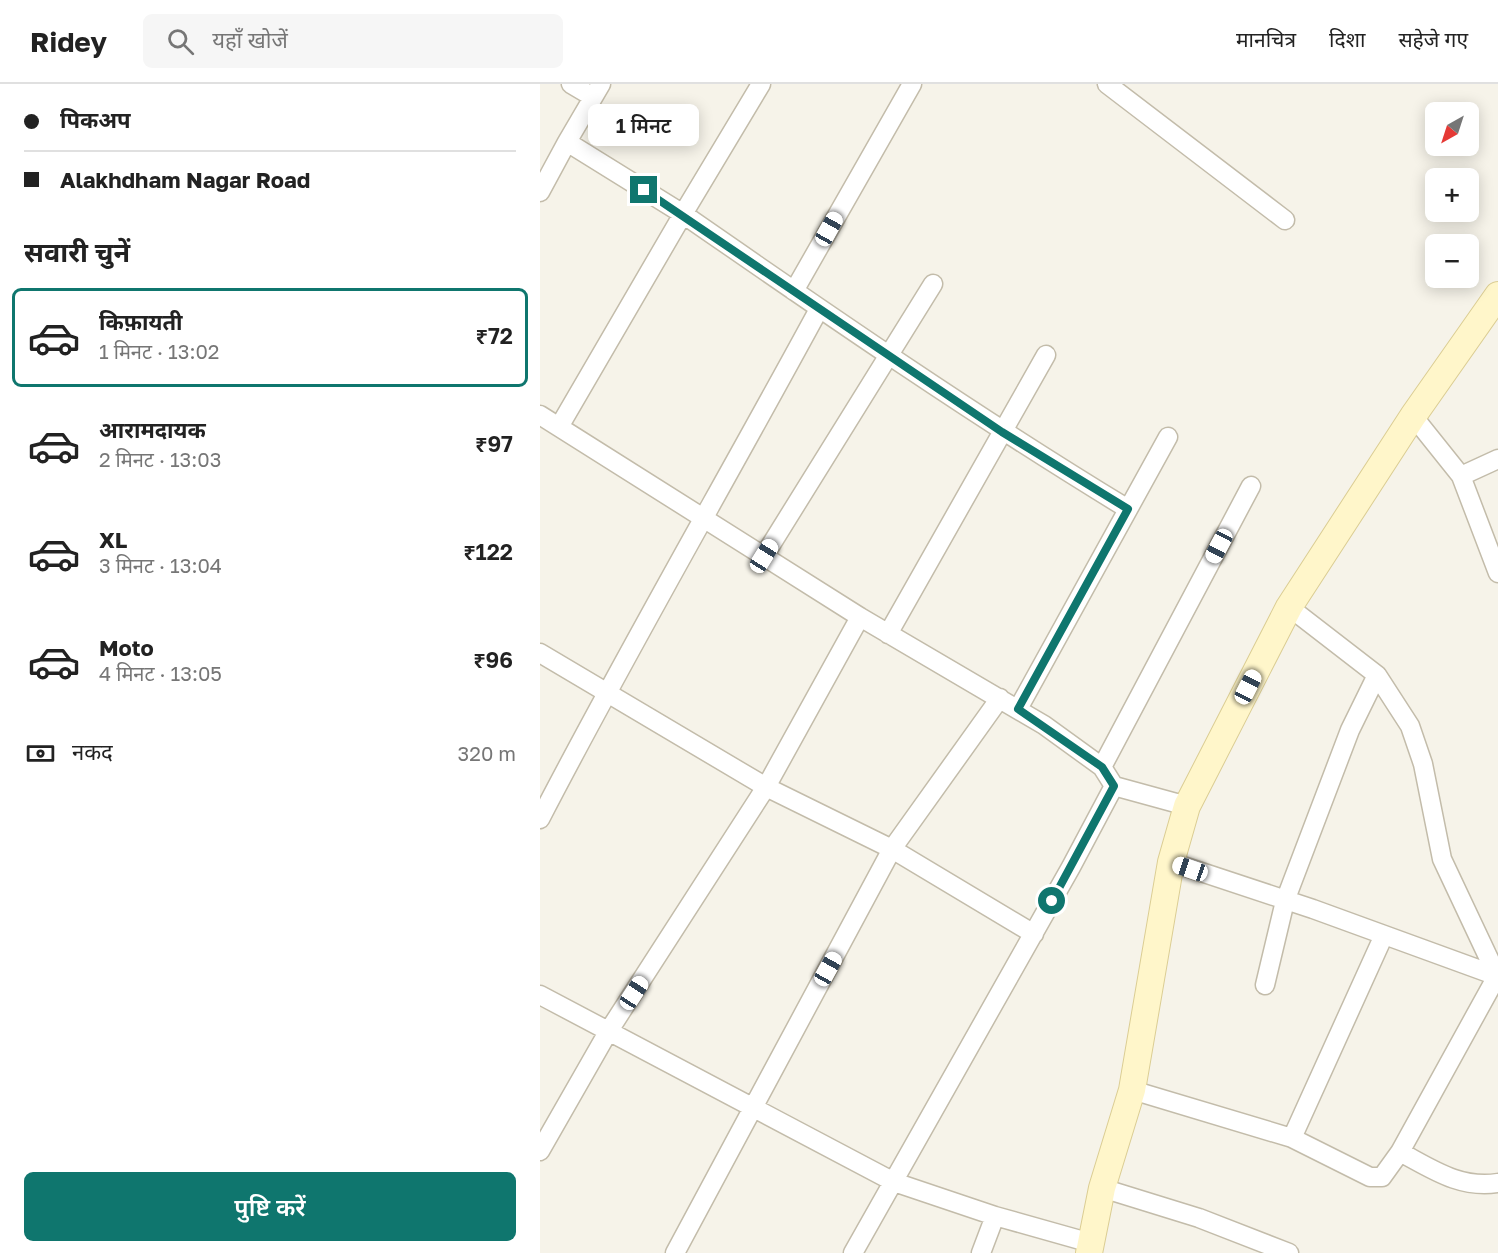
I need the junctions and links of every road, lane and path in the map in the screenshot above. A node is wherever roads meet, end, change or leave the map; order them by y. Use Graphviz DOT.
graph roads {
  1 [pos="571,84"];
  2 [pos="761,84"];
  3 [pos="912,84"];
  4 [pos="1107,84"];
  5 [pos="597,91"];
  6 [pos="567,142"];
  7 [pos="540,192"];
  8 [pos="683,214"];
  9 [pos="1285,220"];
  10 [pos="933,284"];
  11 [pos="794,291"];
  12 [pos="1498,295"];
  13 [pos="819,309"];
  14 [pos="1046,355"];
  15 [pos="887,357"];
  16 [pos="540,415"];
  17 [pos="1413,416"];
  18 [pos="559,427"];
  19 [pos="1002,432"];
  20 [pos="1168,437"];
  21 [pos="1498,459"];
  22 [pos="1461,476"];
  23 [pos="1251,486"];
  24 [pos="1128,509"];
  25 [pos="705,519"];
  26 [pos="764,556"];
  27 [pos="1498,573"];
  28 [pos="1289,607"];
  29 [pos="860,617"];
  30 [pos="888,634"];
  31 [pos="540,653"];
  32 [pos="1377,675"];
  33 [pos="606,692"];
  34 [pos="1000,698"];
  35 [pos="1018,709"];
  36 [pos="1102,767"];
  37 [pos="1114,786"];
  38 [pos="766,787"];
  39 [pos="1187,806"];
  40 [pos="540,819"];
  41 [pos="892,849"];
  42 [pos="1171,862"];
  43 [pos="1285,901"];
  44 [pos="1034,934"];
  45 [pos="1384,935"];
  46 [pos="1498,977"];
  47 [pos="1265,985"];
  48 [pos="540,995"];
  49 [pos="608,1032"];
  50 [pos="1132,1090"];
  51 [pos="753,1108"];
  52 [pos="1292,1138"];
  53 [pos="540,1151"];
  54 [pos="1400,1152"];
  55 [pos="894,1182"];
  56 [pos="1498,1183"];
  57 [pos="1102,1188"];
  58 [pos="995,1216"];
  59 [pos="1090,1248"];
  60 [pos="675,1253"];
  61 [pos="853,1253"];
  62 [pos="981,1253"];
  63 [pos="1289,1253"];
  1 -- 5 [label="street"];
  2 -- 8 [label="street"];
  3 -- 11 [label="street"];
  4 -- 9 [label="street"];
  5 -- 6 [label="street"];
  6 -- 7 [label="street"];
  6 -- 8 [label="street"];
  8 -- 11 [label="street"];
  8 -- 18 [label="street"];
  10 -- 15 [label="street"];
  11 -- 13 [label="street"];
  12 -- 17 [label="street"];
  13 -- 15 [label="street"];
  13 -- 25 [label="street"];
  14 -- 19 [label="street"];
  15 -- 19 [label="street"];
  15 -- 26 [label="street"];
  16 -- 18 [label="street"];
  17 -- 22 [label="street"];
  17 -- 28 [label="street"];
  18 -- 25 [label="street"];
  19 -- 24 [label="street"];
  19 -- 30 [label="street"];
  20 -- 24 [label="street"];
  21 -- 22 [label="street"];
  22 -- 27 [label="street"];
  23 -- 36 [label="street"];
  24 -- 35 [label="street"];
  25 -- 26 [label="street"];
  25 -- 33 [label="street"];
  26 -- 29 [label="street"];
  28 -- 32 [label="street"];
  28 -- 39 [label="street"];
  29 -- 30 [label="street"];
  29 -- 38 [label="street"];
  30 -- 34 [label="street"];
  31 -- 33 [label="street"];
  32 -- 43 [label="street"];
  32 -- 46 [label="street"];
  33 -- 38 [label="street"];
  33 -- 40 [label="street"];
  34 -- 35 [label="street"];
  34 -- 41 [label="street"];
  35 -- 36 [label="street"];
  36 -- 37 [label="street"];
  37 -- 39 [label="street"];
  37 -- 44 [label="street"];
  38 -- 41 [label="street"];
  38 -- 49 [label="street"];
  39 -- 42 [label="street"];
  41 -- 44 [label="street"];
  41 -- 51 [label="street"];
  42 -- 43 [label="street"];
  42 -- 50 [label="street"];
  43 -- 45 [label="street"];
  43 -- 47 [label="street"];
  44 -- 55 [label="street"];
  45 -- 46 [label="street"];
  45 -- 52 [label="street"];
  46 -- 54 [label="street"];
  48 -- 49 [label="street"];
  49 -- 51 [label="street"];
  49 -- 53 [label="street"];
  50 -- 52 [label="street"];
  50 -- 57 [label="street"];
  51 -- 55 [label="street"];
  51 -- 60 [label="street"];
  52 -- 54 [label="street"];
  54 -- 56 [label="street"];
  55 -- 58 [label="street"];
  55 -- 61 [label="street"];
  57 -- 59 [label="street"];
  57 -- 63 [label="street"];
  58 -- 59 [label="street"];
  58 -- 62 [label="street"];
}
